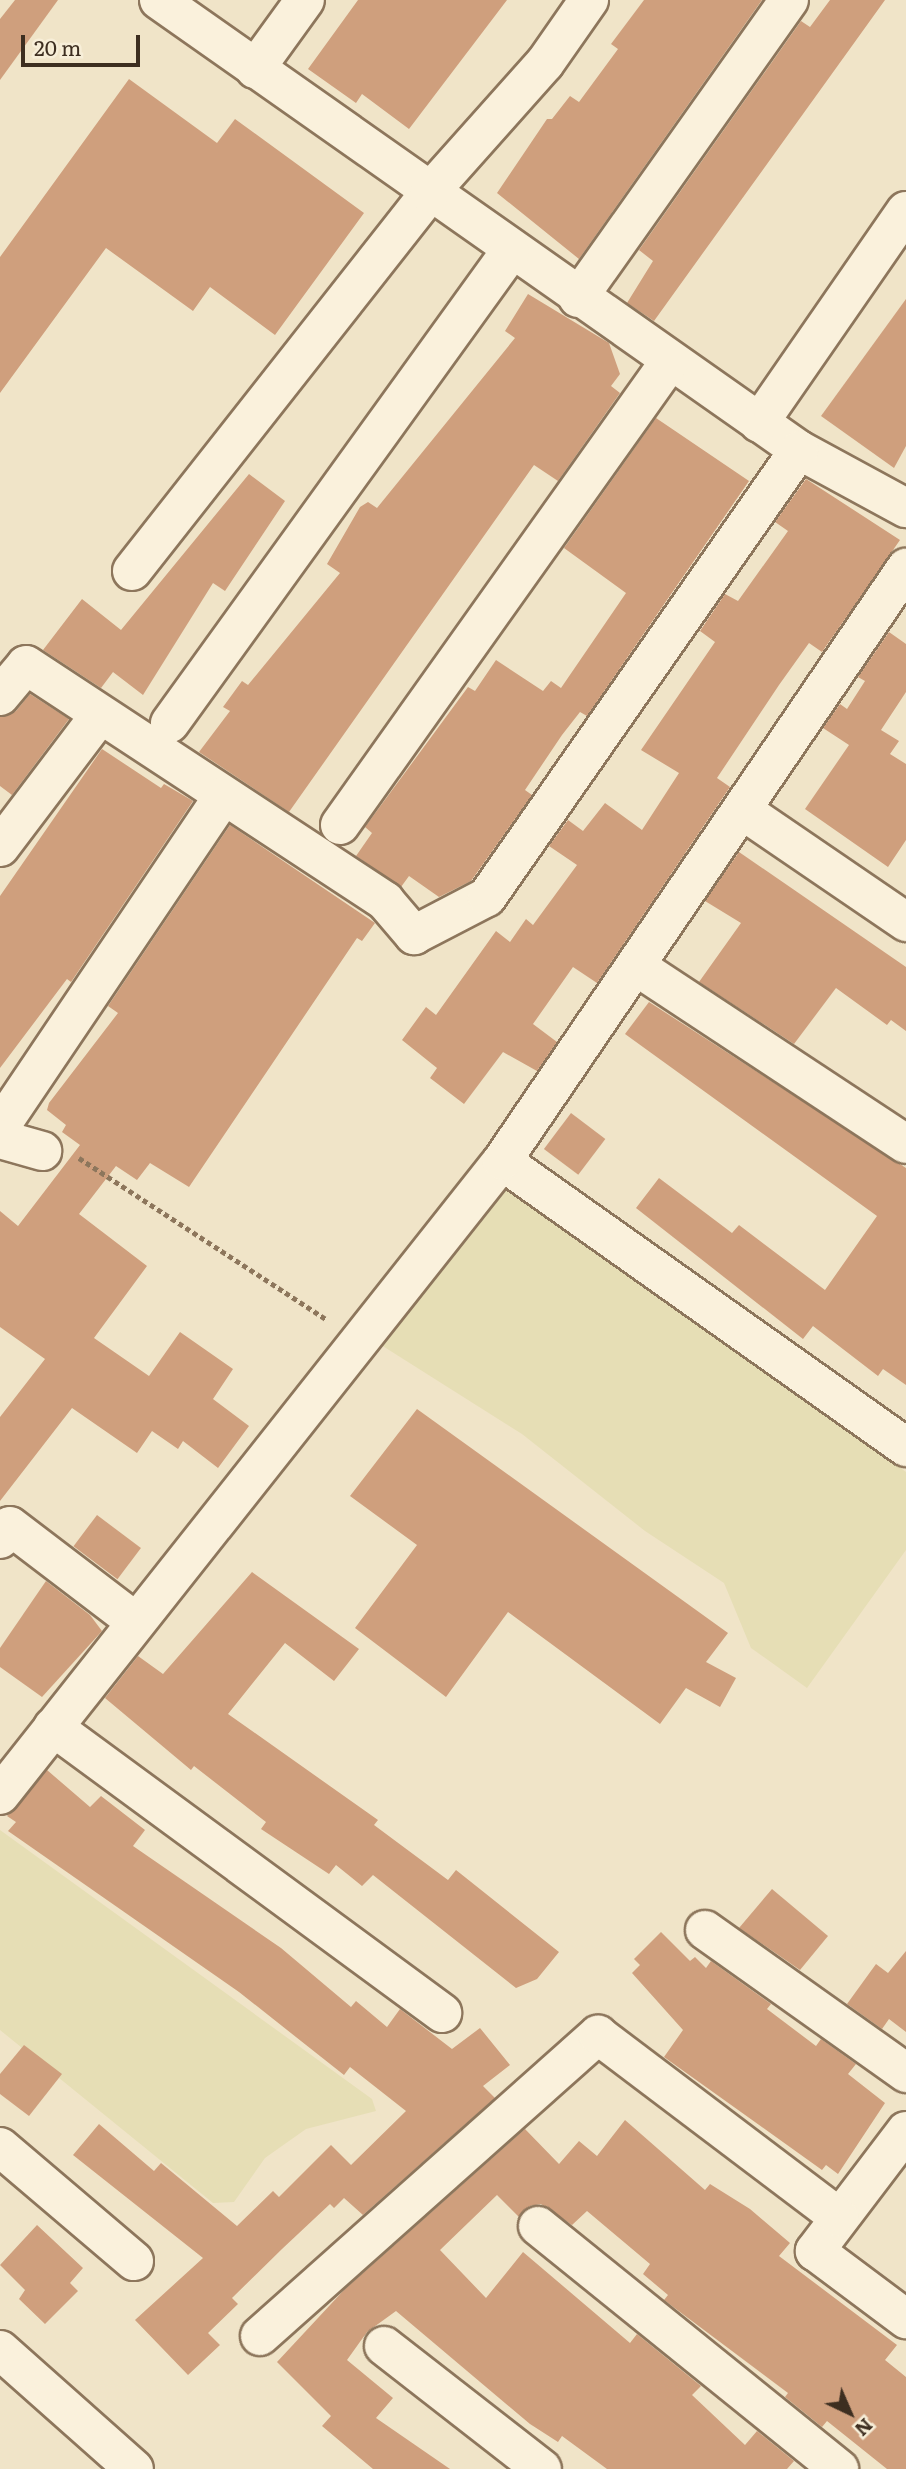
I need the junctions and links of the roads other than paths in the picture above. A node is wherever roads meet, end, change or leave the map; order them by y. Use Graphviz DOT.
graph roads {
  1 [pos="159,0"];
  2 [pos="305,0"];
  3 [pos="589,0"];
  4 [pos="789,0"];
  5 [pos="255,69"];
  6 [pos="429,193"];
  7 [pos="906,211"];
  8 [pos="510,252"];
  9 [pos="578,298"];
  10 [pos="670,361"];
  11 [pos="759,422"];
  12 [pos="799,450"];
  13 [pos="906,508"];
  14 [pos="906,568"];
  15 [pos="132,571"];
  16 [pos="0,696"];
  17 [pos="99,716"];
  18 [pos="170,723"];
  19 [pos="223,796"];
  20 [pos="742,810"];
  21 [pos="340,825"];
  22 [pos="0,847"];
  23 [pos="906,922"];
  24 [pos="636,966"];
  25 [pos="0,1127"];
  26 [pos="0,1139"];
  27 [pos="906,1144"];
  28 [pos="43,1151"];
  29 [pos="502,1161"];
  30 [pos="906,1447"];
  31 [pos="0,1539"];
  32 [pos="136,1622"];
  33 [pos="53,1727"];
  34 [pos="0,1796"];
  35 [pos="705,1930"];
  36 [pos="442,2013"];
  37 [pos="906,2073"];
  38 [pos="906,2131"];
  39 [pos="0,2147"];
  40 [pos="839,2217"];
  41 [pos="538,2226"];
  42 [pos="134,2261"];
  43 [pos="906,2319"];
  44 [pos="260,2336"];
  45 [pos="384,2346"];
  46 [pos="0,2350"];
  47 [pos="134,2469"];
  48 [pos="542,2469"];
  49 [pos="839,2469"];
  1 -- 5 [label="street"];
  2 -- 5 [label="street"];
  3 -- 6 [label="street"];
  4 -- 9 [label="street"];
  5 -- 6 [label="street"];
  6 -- 8 [label="street"];
  6 -- 15 [label="street"];
  7 -- 11 [label="street"];
  8 -- 9 [label="street"];
  8 -- 18 [label="street"];
  9 -- 10 [label="street"];
  10 -- 11 [label="street"];
  10 -- 21 [label="street"];
  11 -- 12 [label="street"];
  12 -- 13 [label="street"];
  12 -- 19 [label="street"];
  14 -- 20 [label="street"];
  16 -- 17 [label="street"];
  17 -- 19 [label="street"];
  17 -- 22 [label="street"];
  19 -- 25 [label="street"];
  20 -- 23 [label="street"];
  20 -- 24 [label="street"];
  24 -- 27 [label="street"];
  24 -- 29 [label="street"];
  26 -- 28 [label="street"];
  29 -- 30 [label="street"];
  29 -- 32 [label="street"];
  31 -- 32 [label="street"];
  32 -- 33 [label="street"];
  33 -- 34 [label="street"];
  33 -- 36 [label="street"];
  35 -- 37 [label="street"];
  38 -- 40 [label="street"];
  39 -- 42 [label="street"];
  40 -- 43 [label="street"];
  40 -- 44 [label="street"];
  41 -- 49 [label="street"];
  45 -- 48 [label="street"];
  46 -- 47 [label="street"];
}
